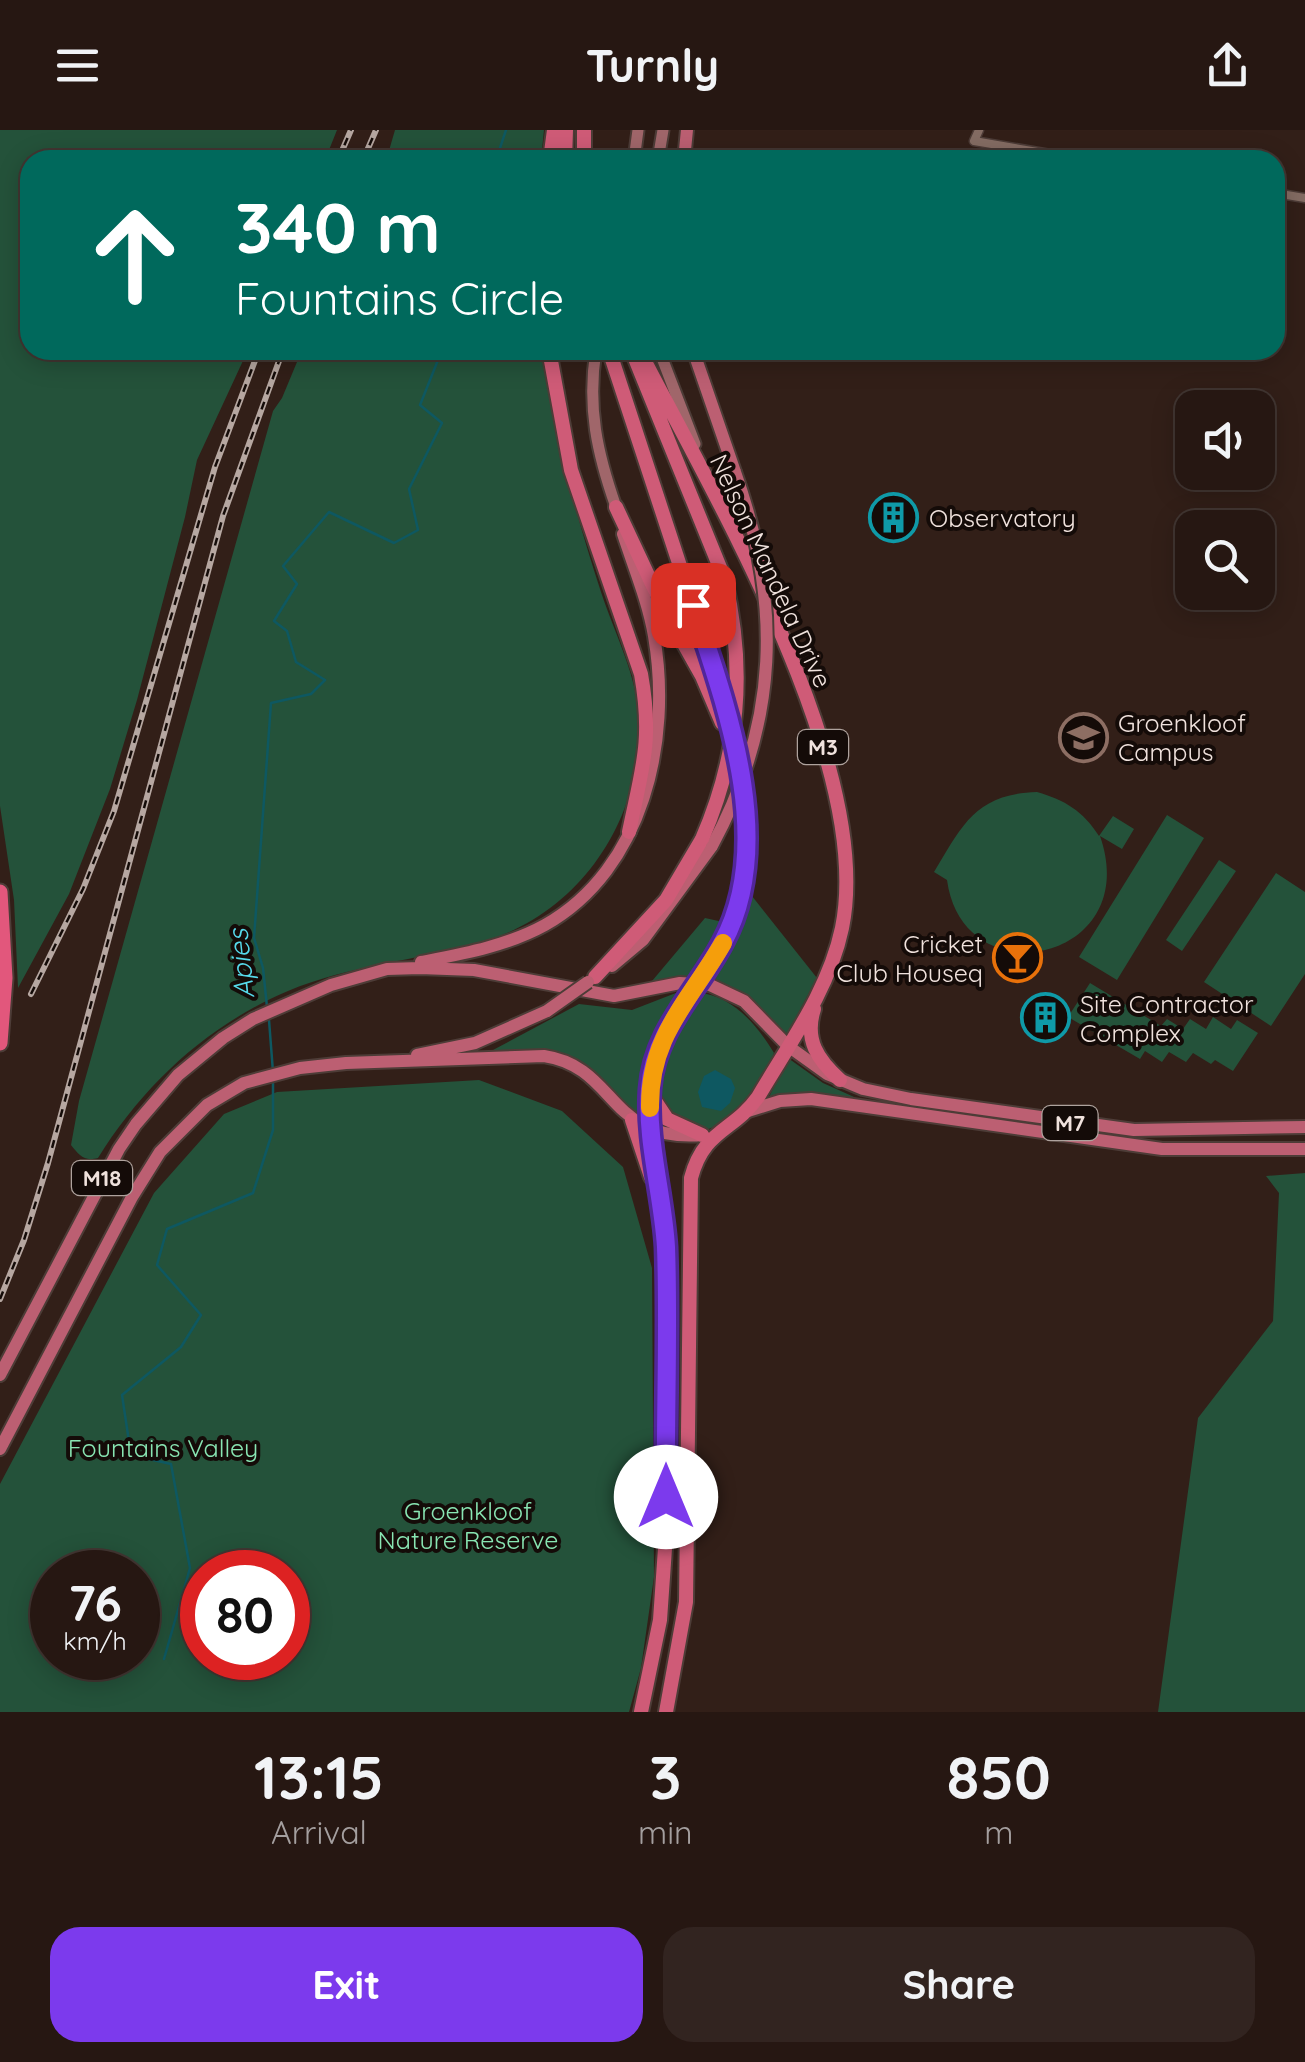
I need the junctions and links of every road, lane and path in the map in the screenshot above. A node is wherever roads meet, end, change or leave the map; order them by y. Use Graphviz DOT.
graph roads {
  1 [pos="979,130"];
  2 [pos="1027,150"];
  3 [pos="551,360"];
  4 [pos="595,360"];
  5 [pos="612,360"];
  6 [pos="635,360"];
  7 [pos="644,360"];
  8 [pos="663,360"];
  9 [pos="696,360"];
  10 [pos="616,507"];
  11 [pos="724,518"];
  12 [pos="738,766"];
  13 [pos="629,832"];
  14 [pos="707,842"];
  15 [pos="0,892"];
  16 [pos="387,970"];
  17 [pos="591,979"];
  18 [pos="698,982"];
  19 [pos="821,990"];
  20 [pos="0,1043"];
  21 [pos="788,1046"];
  22 [pos="370,1062"];
  23 [pos="840,1080"];
  24 [pos="650,1090"];
  25 [pos="748,1111"];
  26 [pos="632,1120"];
  27 [pos="1305,1127"];
  28 [pos="652,1130"];
  29 [pos="708,1134"];
  30 [pos="1305,1149"];
  31 [pos="662,1206"];
  32 [pos="0,1375"];
  33 [pos="0,1449"];
  34 [pos="642,1712"];
  35 [pos="666,1712"];
  1 -- 2 [label="street"];
  3 -- 13 [label="highway"];
  4 -- 10 [label="main road"];
  5 -- 12 [label="highway"];
  6 -- 14 [label="highway, bridge"];
  7 -- 11 [label="highway, Nelson Mandela Drive / M3"];
  8 -- 11 [label="main road"];
  9 -- 14 [label="main road, bridge"];
  10 -- 12 [label="highway"];
  10 -- 13 [label="main road"];
  11 -- 19 [label="highway, Nelson Mandela Drive / M3"];
  12 -- 18 [label="highway"];
  13 -- 16 [label="main road"];
  14 -- 17 [label="highway"];
  15 -- 20 [label="highway"];
  16 -- 18 [label="main road"];
  16 -- 32 [label="main road, M18"];
  17 -- 22 [label="main road, bridge"];
  18 -- 21 [label="main road, M7"];
  18 -- 24 [label="highway"];
  19 -- 21 [label="highway, Nelson Mandela Drive / M3"];
  19 -- 23 [label="highway"];
  21 -- 23 [label="main road, M7"];
  21 -- 25 [label="highway, M3"];
  22 -- 26 [label="main road"];
  22 -- 33 [label="main road, M18"];
  23 -- 27 [label="main road, M7"];
  24 -- 28 [label="highway"];
  24 -- 29 [label="highway"];
  25 -- 29 [label="highway, M7"];
  25 -- 30 [label="main road, M7"];
  26 -- 28 [label="main road"];
  26 -- 31 [label="highway"];
  28 -- 29 [label="main road"];
  28 -- 31 [label="highway"];
  29 -- 35 [label="highway"];
  31 -- 34 [label="highway"];
}
